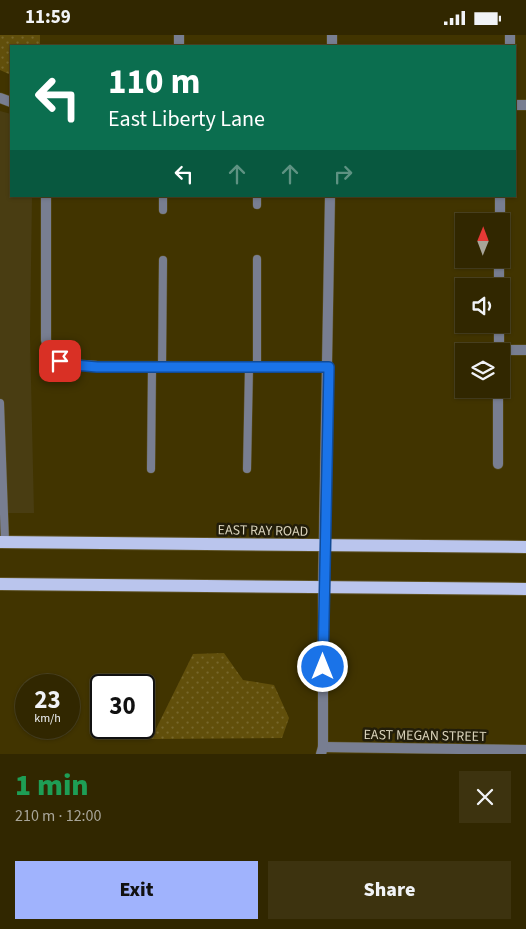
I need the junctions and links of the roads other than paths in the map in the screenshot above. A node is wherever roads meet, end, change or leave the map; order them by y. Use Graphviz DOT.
graph roads {
  1 [pos="46,197"];
  2 [pos="164,197"];
  3 [pos="257,197"];
  4 [pos="330,197"];
  5 [pos="500,197"];
  6 [pos="257,205"];
  7 [pos="163,210"];
  8 [pos="500,213"];
  9 [pos="256,259"];
  10 [pos="163,261"];
  11 [pos="526,350"];
  12 [pos="510,351"];
  13 [pos="157,367"];
  14 [pos="253,367"];
  15 [pos="329,367"];
  16 [pos="498,398"];
  17 [pos="0,403"];
  18 [pos="498,465"];
  19 [pos="152,469"];
  20 [pos="247,469"];
  21 [pos="2,542"];
  22 [pos="324,546"];
  23 [pos="526,547"];
  24 [pos="0,585"];
  25 [pos="323,588"];
  26 [pos="526,589"];
  27 [pos="526,750"];
  28 [pos="322,751"];
  1 -- 13 [label="street"];
  2 -- 7 [label="lane"];
  3 -- 6 [label="lane"];
  4 -- 15 [label="street"];
  5 -- 8 [label="street"];
  9 -- 14 [label="lane"];
  10 -- 13 [label="lane"];
  11 -- 12 [label="street"];
  13 -- 14 [label="street"];
  13 -- 19 [label="lane"];
  14 -- 15 [label="street"];
  14 -- 20 [label="lane"];
  15 -- 22 [label="street"];
  16 -- 18 [label="street"];
  17 -- 21 [label="lane"];
  21 -- 22 [label="main road, EAST RAY ROAD"];
  22 -- 23 [label="main road, EAST RAY ROAD"];
  22 -- 25 [label="street"];
  24 -- 25 [label="main road"];
  25 -- 26 [label="main road"];
  25 -- 28 [label="street"];
  27 -- 28 [label="street, EAST MEGAN STREET"];
}
